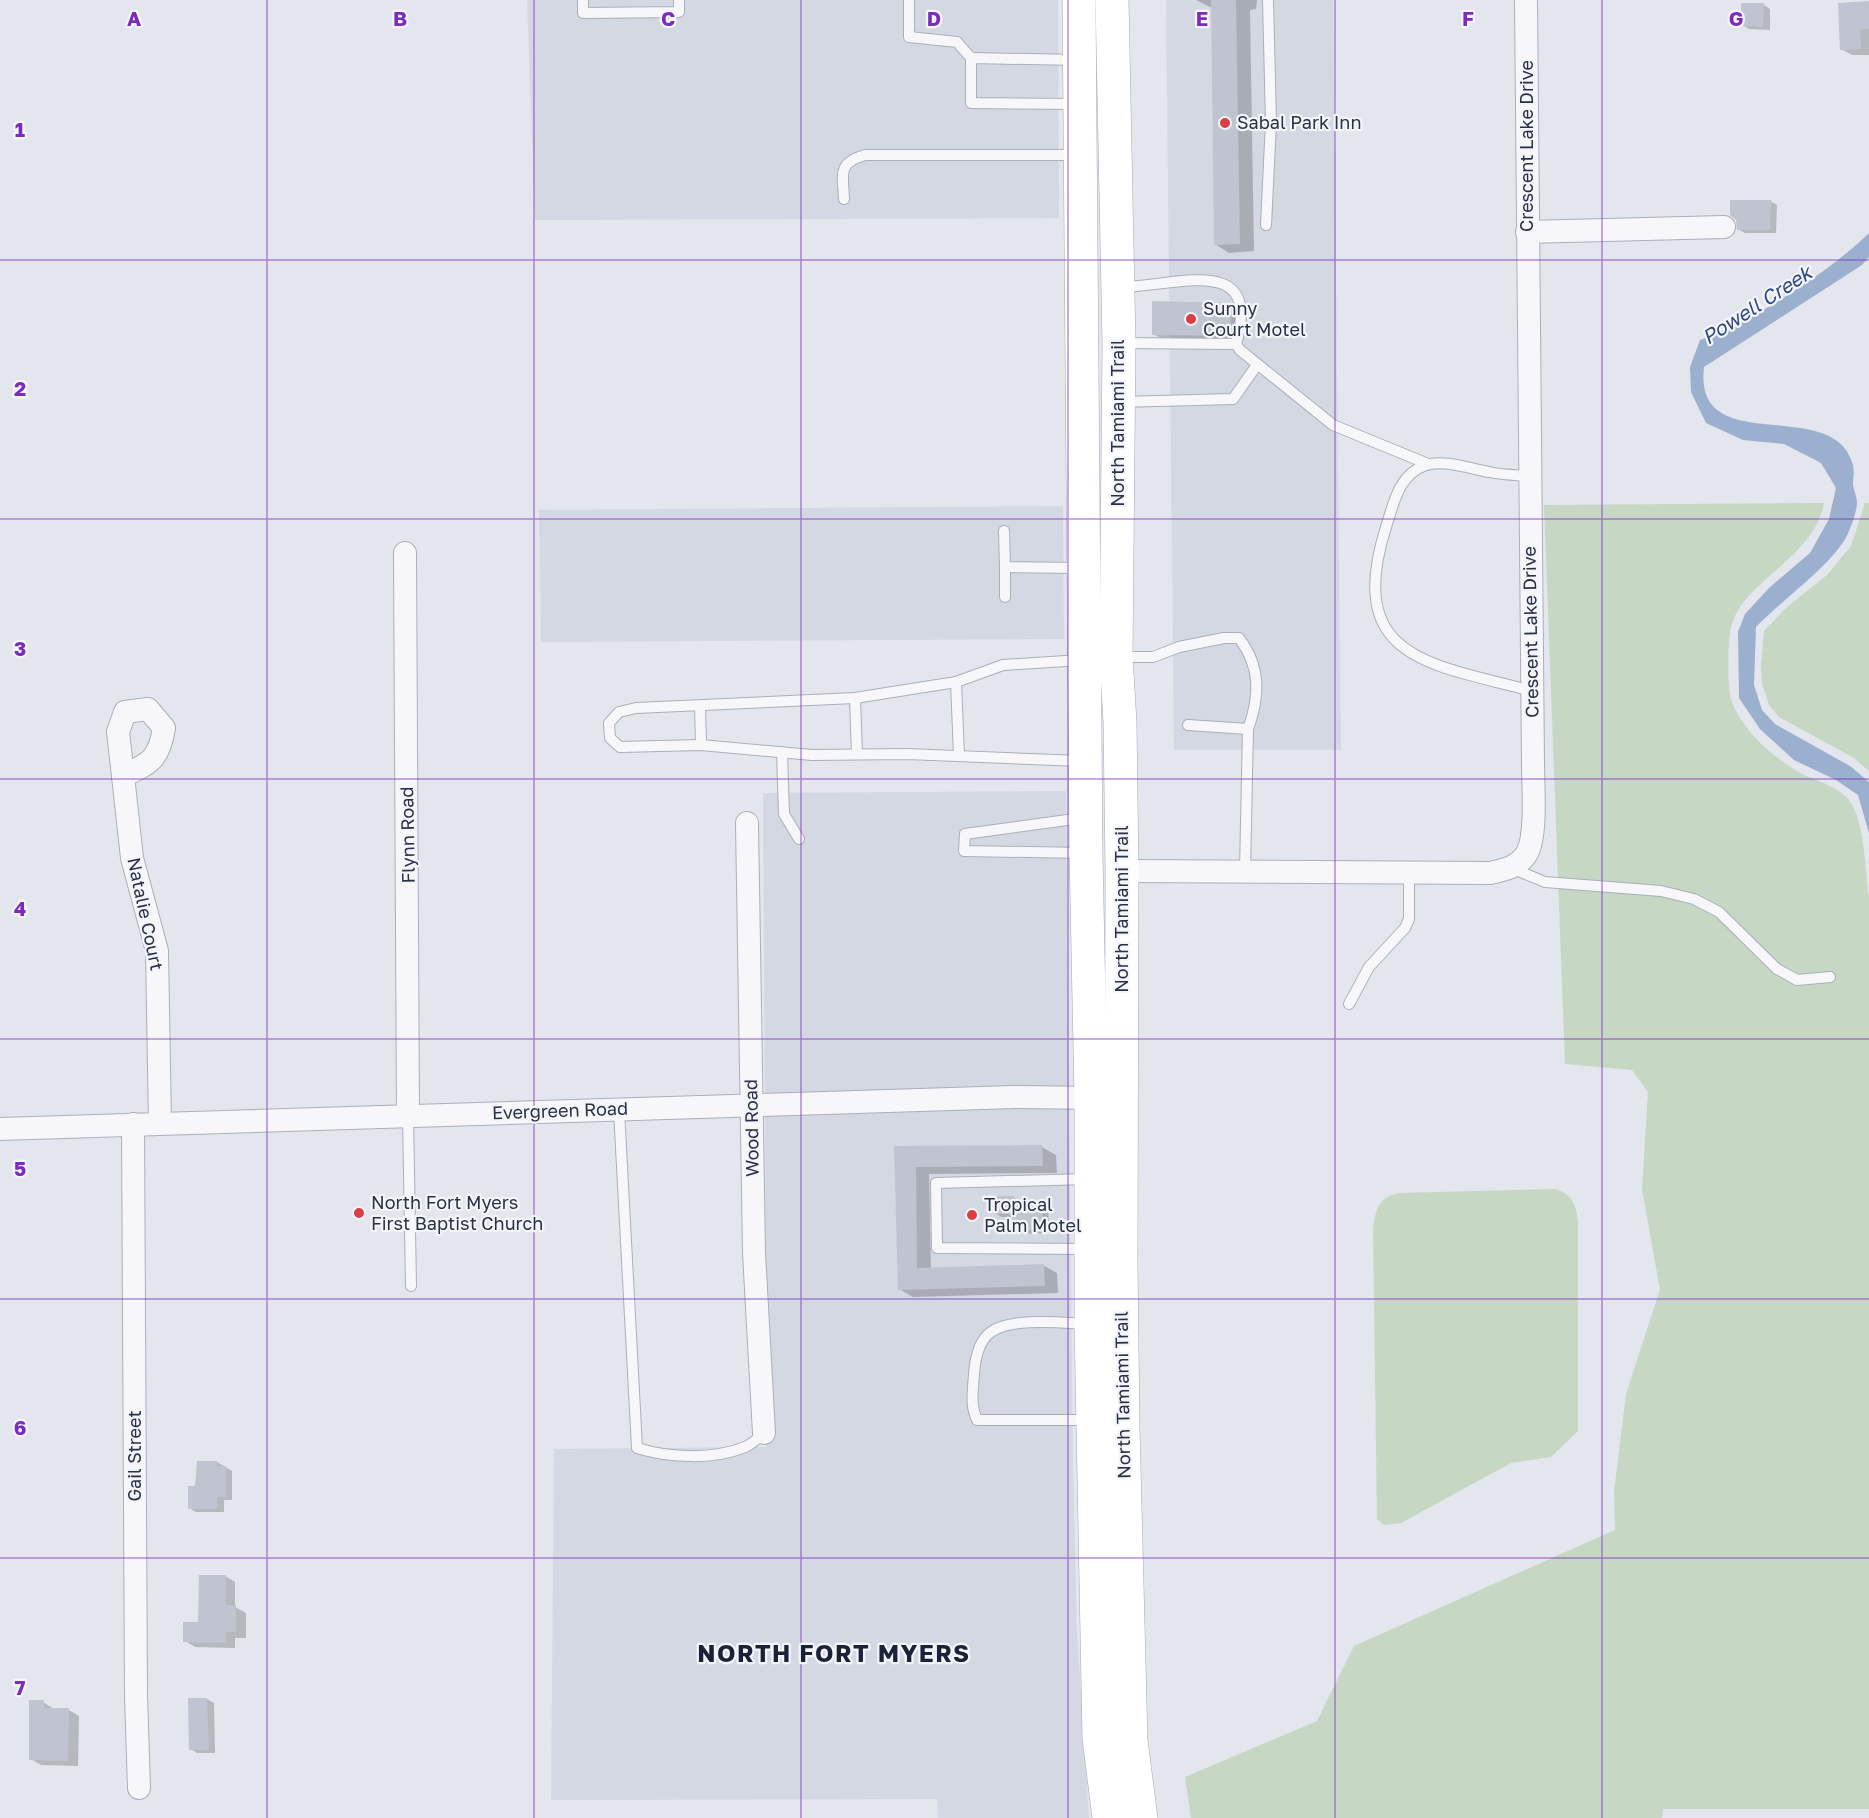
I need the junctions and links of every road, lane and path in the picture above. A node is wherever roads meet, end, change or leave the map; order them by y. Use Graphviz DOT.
graph roads {
  1 [pos="583,0"];
  2 [pos="679,0"];
  3 [pos="909,0"];
  4 [pos="1079,0"];
  5 [pos="1268,0"];
  6 [pos="1526,0"];
  7 [pos="1109,9"];
  8 [pos="970,58"];
  9 [pos="1078,60"];
  10 [pos="1078,104"];
  11 [pos="1078,155"];
  12 [pos="844,199"];
  13 [pos="1266,225"];
  14 [pos="1724,226"];
  15 [pos="1527,232"];
  16 [pos="1118,287"];
  17 [pos="1119,344"];
  18 [pos="1236,344"];
  19 [pos="1257,365"];
  20 [pos="1081,376"];
  21 [pos="1117,402"];
  22 [pos="1428,464"];
  23 [pos="1117,467"];
  24 [pos="1530,476"];
  25 [pos="1082,482"];
  26 [pos="1004,531"];
  27 [pos="405,554"];
  28 [pos="1005,567"];
  29 [pos="1083,568"];
  30 [pos="1118,570"];
  31 [pos="1005,597"];
  32 [pos="1116,657"];
  33 [pos="1084,660"];
  34 [pos="956,682"];
  35 [pos="1532,691"];
  36 [pos="855,698"];
  37 [pos="700,706"];
  38 [pos="1188,725"];
  39 [pos="1248,729"];
  40 [pos="701,745"];
  41 [pos="782,752"];
  42 [pos="857,754"];
  43 [pos="960,756"];
  44 [pos="1085,761"];
  45 [pos="123,776"];
  46 [pos="1086,818"];
  47 [pos="747,823"];
  48 [pos="799,839"];
  49 [pos="1086,853"];
  50 [pos="1511,868"];
  51 [pos="1122,871"];
  52 [pos="1245,872"];
  53 [pos="1409,874"];
  54 [pos="1830,977"];
  55 [pos="1349,1004"];
  56 [pos="1106,1098"];
  57 [pos="752,1106"];
  58 [pos="619,1110"];
  59 [pos="408,1116"];
  60 [pos="160,1123"];
  61 [pos="133,1124"];
  62 [pos="0,1129"];
  63 [pos="1091,1179"];
  64 [pos="1092,1249"];
  65 [pos="411,1286"];
  66 [pos="1091,1325"];
  67 [pos="1094,1420"];
  68 [pos="764,1433"];
  69 [pos="1096,1562"];
  70 [pos="1128,1642"];
  71 [pos="1098,1658"];
  72 [pos="1131,1741"];
  73 [pos="139,1788"];
  74 [pos="1109,1818"];
  75 [pos="1140,1818"];
  1 -- 2 [label="lane"];
  3 -- 8 [label="lane"];
  4 -- 9 [label="main road, North Tamiami Trail"];
  5 -- 13 [label="lane"];
  6 -- 15 [label="street, Crescent Lake Drive"];
  7 -- 16 [label="main road, North Tamiami Trail"];
  8 -- 9 [label="lane"];
  8 -- 10 [label="lane"];
  9 -- 10 [label="main road, North Tamiami Trail"];
  10 -- 11 [label="main road, North Tamiami Trail"];
  11 -- 12 [label="lane"];
  11 -- 20 [label="main road, North Tamiami Trail"];
  14 -- 15 [label="street"];
  15 -- 24 [label="street, Crescent Lake Drive"];
  16 -- 17 [label="main road, North Tamiami Trail"];
  16 -- 18 [label="lane"];
  17 -- 18 [label="lane"];
  17 -- 21 [label="main road, North Tamiami Trail"];
  18 -- 19 [label="lane"];
  19 -- 21 [label="lane"];
  19 -- 22 [label="lane"];
  20 -- 23 [label="main road"];
  20 -- 25 [label="main road, North Tamiami Trail"];
  21 -- 23 [label="main road, North Tamiami Trail"];
  22 -- 24 [label="lane"];
  22 -- 35 [label="lane"];
  23 -- 30 [label="main road, North Tamiami Trail"];
  24 -- 35 [label="street, Crescent Lake Drive"];
  25 -- 29 [label="main road, North Tamiami Trail"];
  25 -- 30 [label="main road"];
  26 -- 28 [label="lane"];
  27 -- 59 [label="street, Flynn Road"];
  28 -- 29 [label="lane"];
  28 -- 31 [label="lane"];
  29 -- 33 [label="main road, North Tamiami Trail"];
  30 -- 32 [label="main road, North Tamiami Trail"];
  32 -- 39 [label="lane"];
  32 -- 51 [label="main road, North Tamiami Trail"];
  33 -- 34 [label="lane"];
  33 -- 44 [label="main road, North Tamiami Trail"];
  34 -- 36 [label="lane"];
  34 -- 43 [label="lane"];
  35 -- 50 [label="street, Crescent Lake Drive"];
  36 -- 37 [label="lane"];
  36 -- 42 [label="lane"];
  37 -- 40 [label="lane"];
  37 -- 40 [label="lane"];
  38 -- 39 [label="lane"];
  39 -- 52 [label="lane"];
  40 -- 41 [label="lane"];
  41 -- 42 [label="lane"];
  41 -- 48 [label="lane"];
  42 -- 43 [label="lane"];
  43 -- 44 [label="lane"];
  44 -- 46 [label="main road, North Tamiami Trail"];
  45 -- 60 [label="street, Natalie Court"];
  46 -- 49 [label="main road, North Tamiami Trail"];
  46 -- 49 [label="lane"];
  47 -- 57 [label="street, Wood Road"];
  49 -- 56 [label="main road, North Tamiami Trail"];
  50 -- 53 [label="street"];
  50 -- 54 [label="lane"];
  51 -- 52 [label="street"];
  51 -- 56 [label="main road, North Tamiami Trail"];
  52 -- 53 [label="street"];
  53 -- 55 [label="lane"];
  56 -- 57 [label="street, Evergreen Road"];
  56 -- 63 [label="main road, North Tamiami Trail"];
  56 -- 70 [label="main road, North Tamiami Trail"];
  57 -- 58 [label="street, Evergreen Road"];
  57 -- 68 [label="street, Wood Road"];
  58 -- 59 [label="street, Evergreen Road"];
  58 -- 68 [label="lane"];
  59 -- 60 [label="street, Evergreen Road"];
  59 -- 65 [label="lane"];
  60 -- 61 [label="street, Evergreen Road"];
  61 -- 62 [label="street, Evergreen Road"];
  61 -- 73 [label="street, Gail Street"];
  63 -- 64 [label="main road, North Tamiami Trail"];
  63 -- 64 [label="lane"];
  64 -- 66 [label="main road, North Tamiami Trail"];
  66 -- 67 [label="main road, North Tamiami Trail"];
  66 -- 67 [label="lane"];
  67 -- 69 [label="main road, North Tamiami Trail"];
  69 -- 70 [label="main road"];
  69 -- 71 [label="main road, North Tamiami Trail"];
  70 -- 72 [label="main road, North Tamiami Trail"];
  71 -- 72 [label="main road"];
  71 -- 74 [label="main road, North Tamiami Trail"];
  72 -- 75 [label="main road, North Tamiami Trail"];
}
